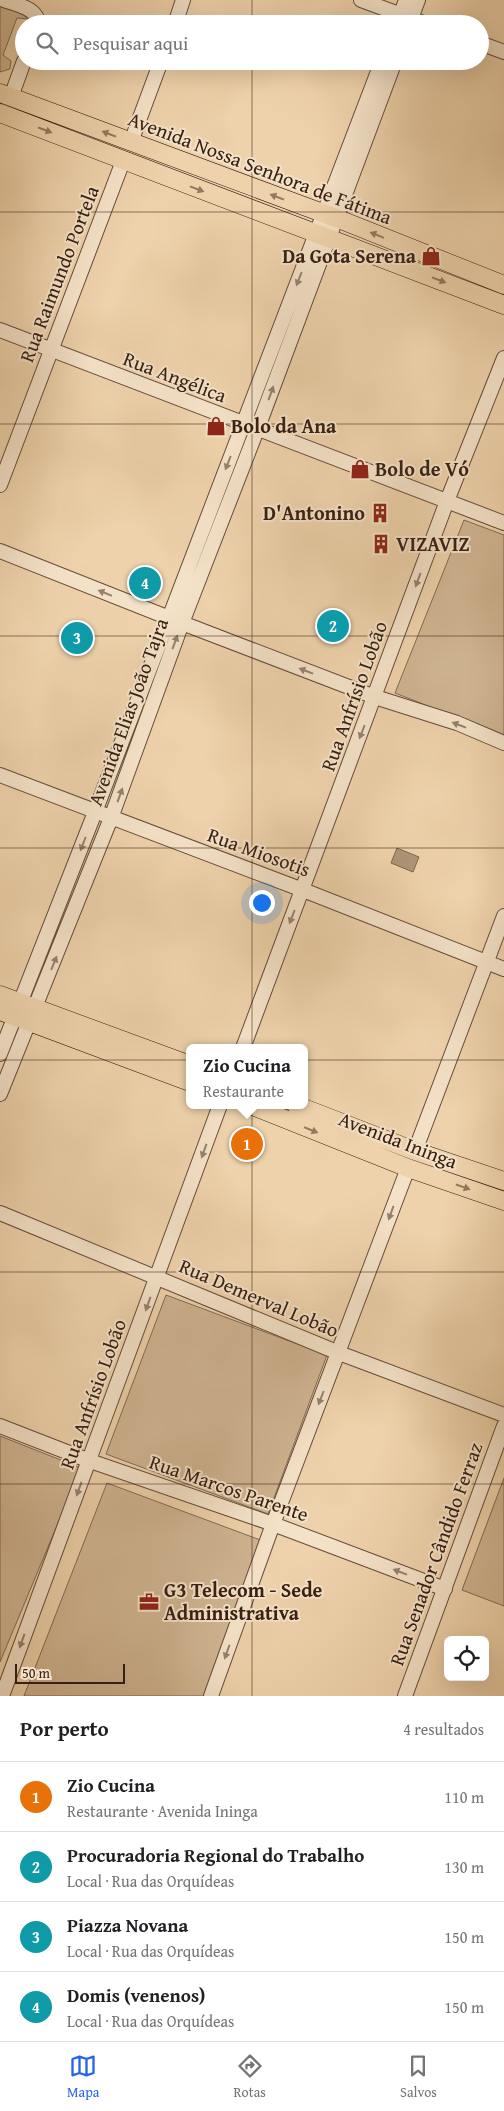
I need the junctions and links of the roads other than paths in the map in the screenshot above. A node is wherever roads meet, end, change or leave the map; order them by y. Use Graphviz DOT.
graph roads {
  1 [pos="4,0"];
  2 [pos="183,0"];
  3 [pos="361,0"];
  4 [pos="406,0"];
  5 [pos="418,0"];
  6 [pos="36,15"];
  7 [pos="178,15"];
  8 [pos="393,15"];
  9 [pos="404,15"];
  10 [pos="408,15"];
  11 [pos="489,47"];
  12 [pos="504,52"];
  13 [pos="19,70"];
  14 [pos="158,70"];
  15 [pos="379,70"];
  16 [pos="391,70"];
  17 [pos="6,95"];
  18 [pos="1,116"];
  19 [pos="131,142"];
  20 [pos="123,161"];
  21 [pos="329,216"];
  22 [pos="322,235"];
  23 [pos="504,285"];
  24 [pos="504,304"];
  25 [pos="0,330"];
  26 [pos="51,350"];
  27 [pos="504,358"];
  28 [pos="244,424"];
  29 [pos="258,430"];
  30 [pos="0,485"];
  31 [pos="447,501"];
  32 [pos="504,523"];
  33 [pos="0,551"];
  34 [pos="169,618"];
  35 [pos="182,623"];
  36 [pos="376,697"];
  37 [pos="504,743"];
  38 [pos="0,775"];
  39 [pos="95,812"];
  40 [pos="111,818"];
  41 [pos="303,890"];
  42 [pos="504,916"];
  43 [pos="486,962"];
  44 [pos="504,969"];
  45 [pos="0,995"];
  46 [pos="20,1012"];
  47 [pos="245,1044"];
  48 [pos="0,1054"];
  49 [pos="186,1064"];
  50 [pos="186,1080"];
  51 [pos="0,1094"];
  52 [pos="219,1109"];
  53 [pos="260,1109"];
  54 [pos="306,1109"];
  55 [pos="415,1151"];
  56 [pos="408,1168"];
  57 [pos="504,1181"];
  58 [pos="504,1202"];
  59 [pos="0,1213"];
  60 [pos="158,1278"];
  61 [pos="339,1353"];
  62 [pos="504,1415"];
  63 [pos="0,1426"];
  64 [pos="504,1426"];
  65 [pos="90,1460"];
  66 [pos="273,1524"];
  67 [pos="445,1590"];
  68 [pos="2,1696"];
  69 [pos="211,1696"];
  70 [pos="405,1696"];
  1 -- 6 [label="street"];
  2 -- 7 [label="street"];
  3 -- 8 [label="street"];
  4 -- 9 [label="street"];
  5 -- 10 [label="street"];
  11 -- 12 [label="street"];
  13 -- 17 [label="street"];
  14 -- 19 [label="street"];
  15 -- 21 [label="street, Avenida Elias João Tajra"];
  16 -- 21 [label="street, Avenida Elias João Tajra"];
  19 -- 17 [label="main road, Avenida Nossa Senhora de Fátima, one-way"];
  18 -- 20 [label="main road, Avenida Nossa Senhora de Fátima, one-way"];
  21 -- 19 [label="main road, Avenida Nossa Senhora de Fátima, one-way"];
  20 -- 22 [label="main road, Avenida Nossa Senhora de Fátima, one-way"];
  20 -- 26 [label="street, Rua Raimundo Portela"];
  21 -- 22 [label="street, Avenida Elias João Tajra"];
  23 -- 21 [label="main road, Avenida Nossa Senhora de Fátima, one-way"];
  22 -- 24 [label="main road, Avenida Nossa Senhora de Fátima, one-way"];
  22 -- 28 [label="street, Avenida Elias João Tajra, one-way"];
  29 -- 22 [label="street, Avenida Elias João Tajra, one-way"];
  25 -- 26 [label="street, Rua Angélica"];
  26 -- 28 [label="street, Rua Angélica"];
  26 -- 30 [label="street, Rua Raimundo Portela"];
  27 -- 31 [label="street, Rua Anfrísio Lobão"];
  28 -- 29 [label="street, Rua Angélica"];
  28 -- 34 [label="street, Avenida Elias João Tajra, one-way"];
  29 -- 31 [label="street, Rua Angélica"];
  29 -- 35 [label="street, Avenida Elias João Tajra"];
  31 -- 32 [label="street, Rua Angélica"];
  31 -- 36 [label="street, Rua Anfrísio Lobão, one-way"];
  34 -- 33 [label="street, one-way"];
  34 -- 35 [label="street"];
  34 -- 39 [label="street, Avenida Elias João Tajra"];
  36 -- 35 [label="street, one-way"];
  40 -- 35 [label="street, Avenida Elias João Tajra, one-way"];
  37 -- 36 [label="street, one-way"];
  36 -- 41 [label="street, Rua Anfrísio Lobão, one-way"];
  38 -- 39 [label="street, Rua Miosotis"];
  39 -- 40 [label="street, Rua Miosotis"];
  39 -- 46 [label="street, Avenida Elias João Tajra, one-way"];
  40 -- 41 [label="street, Rua Miosotis"];
  46 -- 40 [label="street, Avenida Elias João Tajra, one-way"];
  41 -- 43 [label="street, Rua Miosotis"];
  41 -- 47 [label="street, Rua Anfrísio Lobão, one-way"];
  42 -- 43 [label="street"];
  43 -- 44 [label="street, Rua Miosotis"];
  43 -- 55 [label="street"];
  45 -- 46 [label="main road"];
  46 -- 48 [label="street, Avenida Elias João Tajra"];
  46 -- 49 [label="main road"];
  46 -- 50 [label="main road"];
  46 -- 51 [label="street, Avenida Elias João Tajra"];
  52 -- 60 [label="street, Rua Anfrísio Lobão, one-way"];
  53 -- 56 [label="main road, Avenida Ininga, one-way"];
  54 -- 55 [label="main road, Avenida Ininga"];
  55 -- 57 [label="main road, Avenida Ininga"];
  56 -- 58 [label="main road, Avenida Ininga, one-way"];
  56 -- 61 [label="street, one-way"];
  59 -- 60 [label="street, Rua Demerval Lobão"];
  60 -- 61 [label="street, Rua Demerval Lobão"];
  60 -- 65 [label="street, Rua Anfrísio Lobão, one-way"];
  61 -- 62 [label="street, Rua Demerval Lobão"];
  61 -- 66 [label="street, one-way"];
  63 -- 65 [label="street, Rua Marcos Parente"];
  64 -- 67 [label="street, Rua Senador Cândido Ferraz"];
  65 -- 66 [label="street, Rua Marcos Parente"];
  65 -- 68 [label="street, Rua Anfrísio Lobão, one-way"];
  67 -- 66 [label="street, Rua Marcos Parente, one-way"];
  66 -- 69 [label="street, one-way"];
  67 -- 70 [label="street, Rua Senador Cândido Ferraz"];
}
